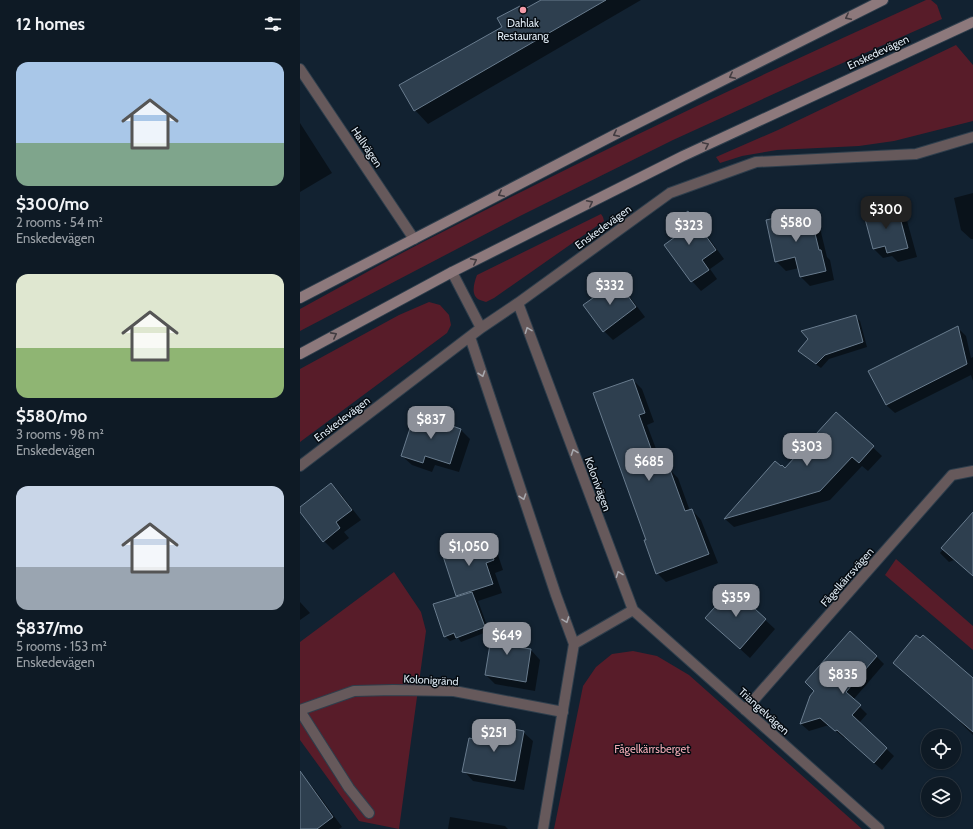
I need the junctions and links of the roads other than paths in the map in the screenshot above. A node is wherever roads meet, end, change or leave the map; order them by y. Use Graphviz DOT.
graph roads {
  1 [pos="883,0"];
  2 [pos="973,22"];
  3 [pos="300,69"];
  4 [pos="973,137"];
  5 [pos="414,239"];
  6 [pos="452,272"];
  7 [pos="300,298"];
  8 [pos="518,303"];
  9 [pos="481,328"];
  10 [pos="470,337"];
  11 [pos="300,354"];
  12 [pos="300,466"];
  13 [pos="973,470"];
  14 [pos="633,610"];
  15 [pos="574,644"];
  16 [pos="300,710"];
  17 [pos="745,710"];
  18 [pos="562,712"];
  19 [pos="369,813"];
  20 [pos="543,829"];
  21 [pos="879,829"];
  1 -- 5 [label="main road, one-way"];
  6 -- 2 [label="main road, Enskedevägen, one-way"];
  3 -- 5 [label="street, Hallvägen"];
  4 -- 8 [label="street, Enskedevägen"];
  5 -- 7 [label="main road"];
  6 -- 9 [label="street"];
  11 -- 6 [label="main road, Enskedevägen, one-way"];
  8 -- 9 [label="street, Enskedevägen"];
  14 -- 8 [label="street, Kolonivägen, one-way"];
  9 -- 10 [label="street, Enskedevägen"];
  10 -- 12 [label="street, Enskedevägen"];
  10 -- 15 [label="street, one-way"];
  13 -- 17 [label="street, Fågelkärrsvägen"];
  14 -- 15 [label="street"];
  14 -- 17 [label="street, Triangelvägen"];
  15 -- 18 [label="street"];
  16 -- 18 [label="street, Kolonigränd"];
  16 -- 19 [label="street, Kolonigränd"];
  17 -- 21 [label="street, Triangelvägen"];
  18 -- 20 [label="street"];
}
